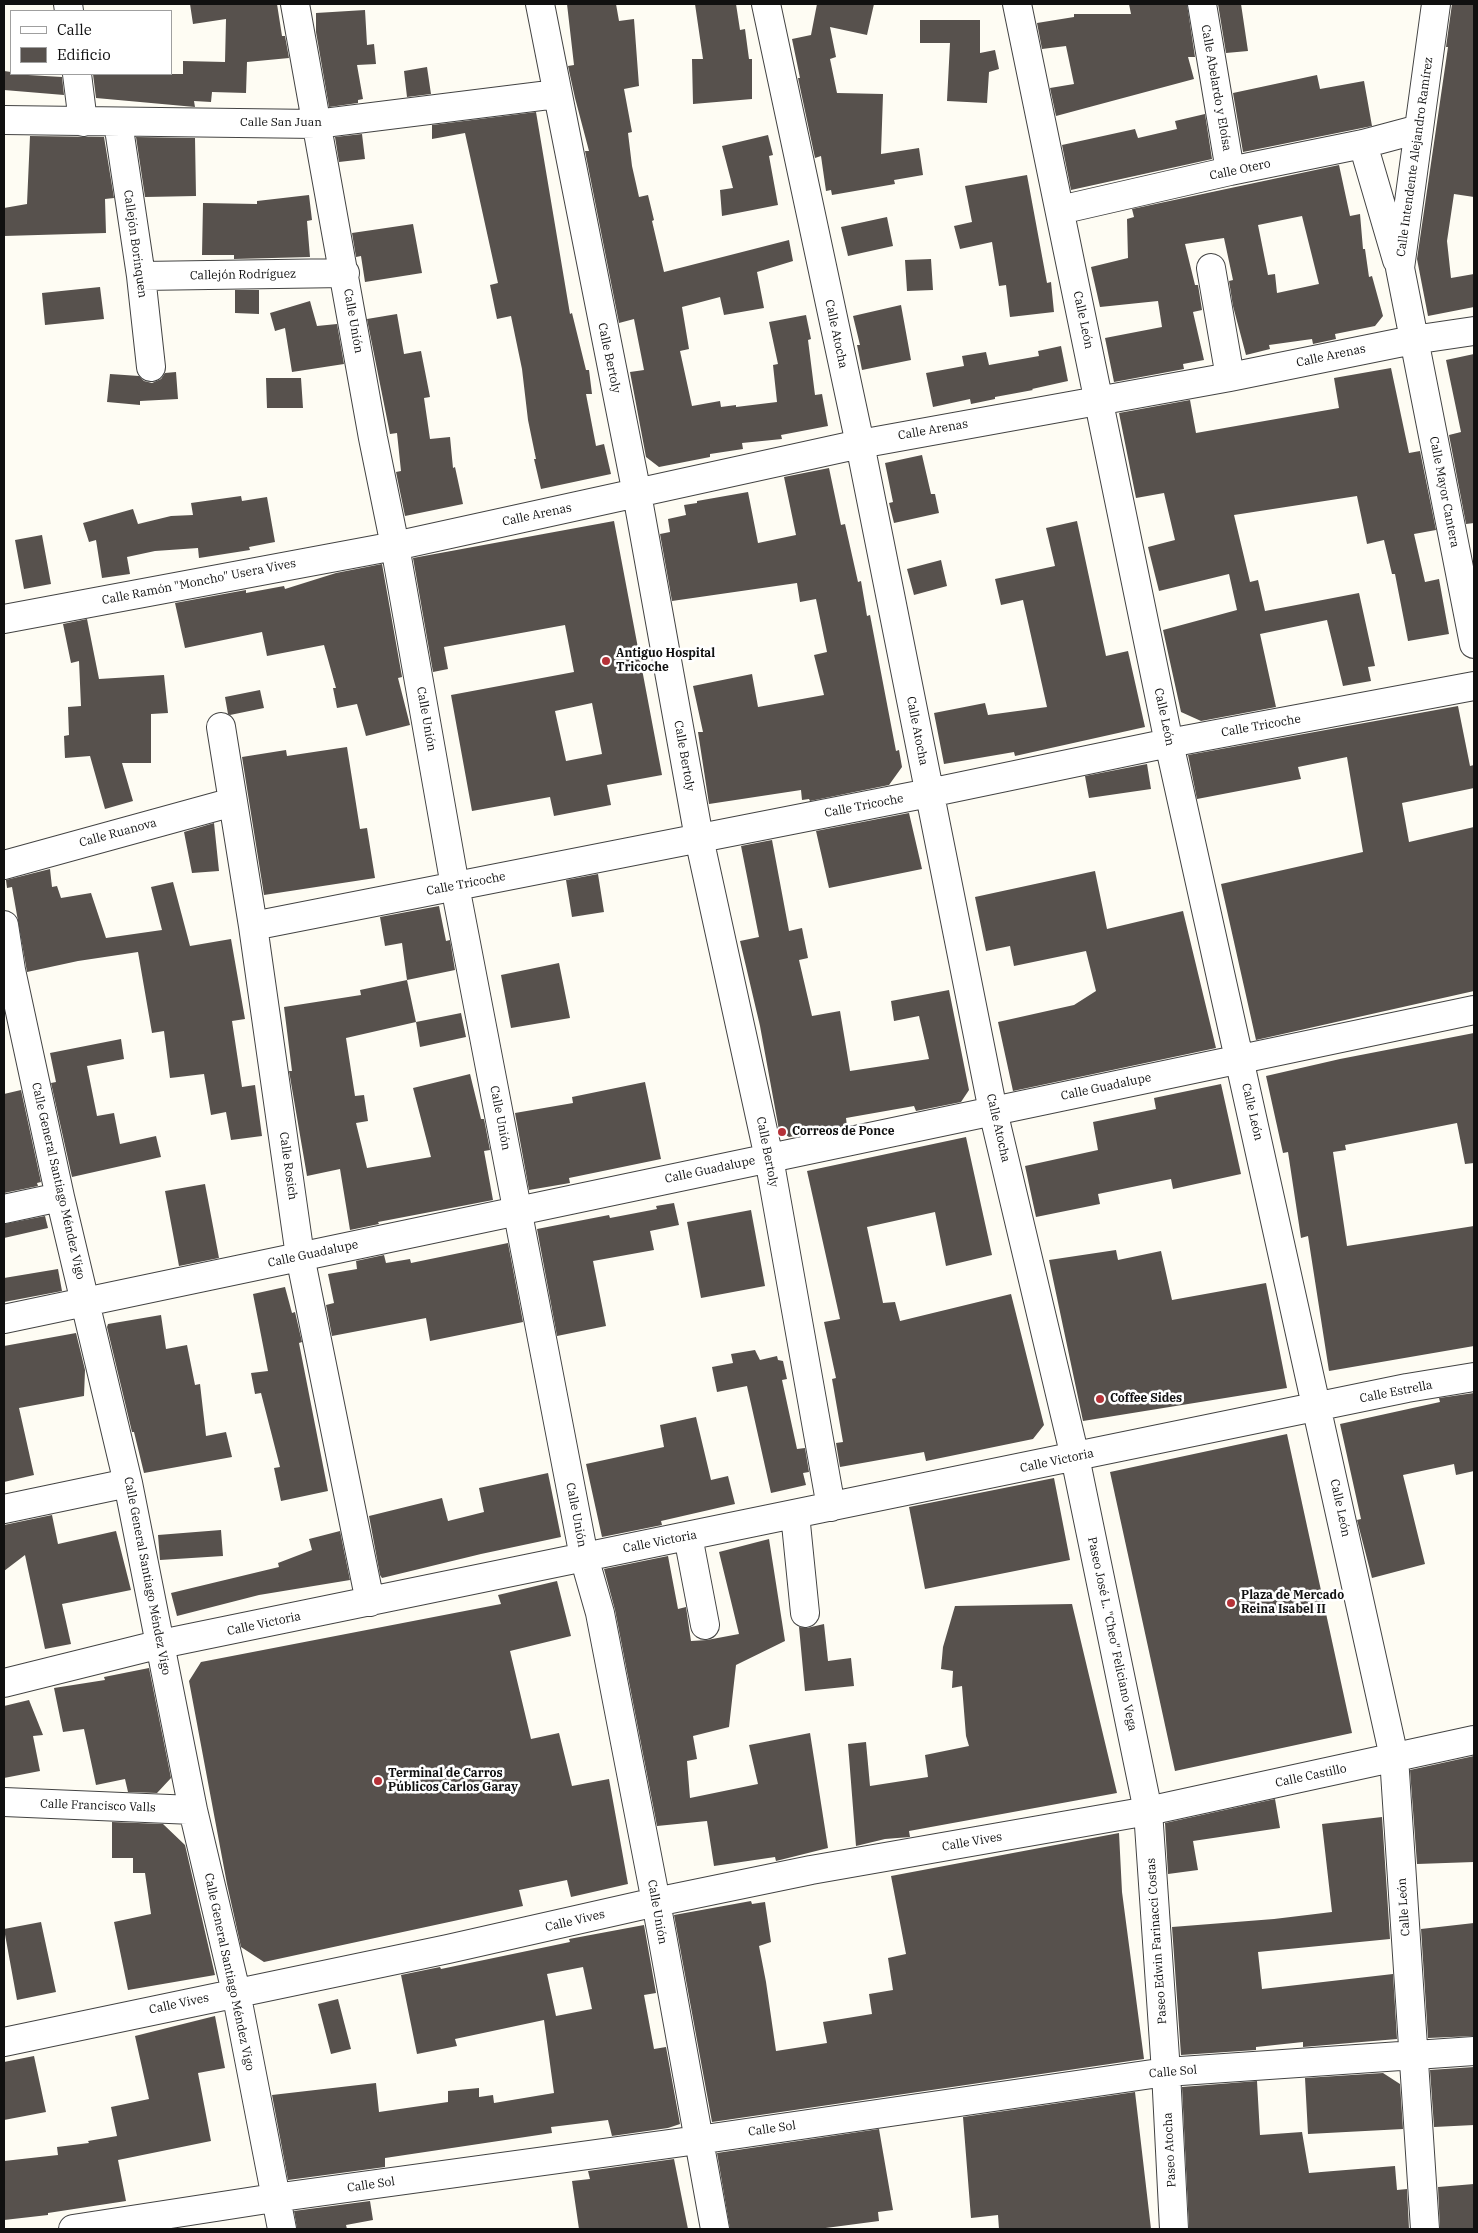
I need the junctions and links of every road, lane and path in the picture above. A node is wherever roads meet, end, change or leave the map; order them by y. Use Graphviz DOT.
graph roads {
  1 [pos="295,4"];
  2 [pos="540,4"];
  3 [pos="766,4"];
  4 [pos="1017,4"];
  5 [pos="1202,4"];
  6 [pos="1436,4"];
  7 [pos="77,75"];
  8 [pos="557,94"];
  9 [pos="4,120"];
  10 [pos="83,122"];
  11 [pos="118,122"];
  12 [pos="316,124"];
  13 [pos="1419,129"];
  14 [pos="1363,144"];
  15 [pos="1230,171"];
  16 [pos="1060,210"];
  17 [pos="1211,268"];
  18 [pos="1400,268"];
  19 [pos="345,273"];
  20 [pos="141,276"];
  21 [pos="1474,331"];
  22 [pos="1413,340"];
  23 [pos="151,366"];
  24 [pos="1230,377"];
  25 [pos="1100,399"];
  26 [pos="860,444"];
  27 [pos="637,494"];
  28 [pos="395,546"];
  29 [pos="4,619"];
  30 [pos="1474,644"];
  31 [pos="1474,686"];
  32 [pos="221,727"];
  33 [pos="1169,743"];
  34 [pos="930,793"];
  35 [pos="233,802"];
  36 [pos="699,838"];
  37 [pos="4,865"];
  38 [pos="455,886"];
  39 [pos="4,924"];
  40 [pos="253,926"];
  41 [pos="8,970"];
  42 [pos="1474,1010"];
  43 [pos="1240,1059"];
  44 [pos="993,1111"];
  45 [pos="770,1158"];
  46 [pos="60,1197"];
  47 [pos="4,1209"];
  48 [pos="518,1211"];
  49 [pos="300,1256"];
  50 [pos="85,1302"];
  51 [pos="4,1319"];
  52 [pos="1474,1377"];
  53 [pos="1318,1408"];
  54 [pos="1076,1457"];
  55 [pos="128,1483"];
  56 [pos="831,1507"];
  57 [pos="4,1509"];
  58 [pos="795,1514"];
  59 [pos="688,1536"];
  60 [pos="584,1556"];
  61 [pos="370,1602"];
  62 [pos="805,1613"];
  63 [pos="705,1625"];
  64 [pos="161,1644"];
  65 [pos="4,1682"];
  66 [pos="1474,1740"];
  67 [pos="1394,1757"];
  68 [pos="4,1802"];
  69 [pos="193,1810"];
  70 [pos="1148,1811"];
  71 [pos="656,1902"];
  72 [pos="236,1992"];
  73 [pos="4,2042"];
  74 [pos="1474,2051"];
  75 [pos="1414,2056"];
  76 [pos="1166,2072"];
  77 [pos="698,2140"];
  78 [pos="274,2198"];
  79 [pos="73,2229"];
  80 [pos="282,2229"];
  81 [pos="715,2229"];
  82 [pos="1174,2229"];
  83 [pos="1425,2229"];
  1 -- 12 [label="street, Calle Unión"];
  2 -- 8 [label="street, Calle Bertoly"];
  3 -- 26 [label="street, Calle Atocha"];
  4 -- 16 [label="street, Calle León"];
  5 -- 15 [label="street, Calle Abelardo y Eloísa"];
  6 -- 13 [label="street, Calle Intendente Alejandro Ramírez"];
  7 -- 10 [label="street"];
  8 -- 12 [label="street, Calle San Juan"];
  8 -- 27 [label="street, Calle Bertoly"];
  9 -- 10 [label="street, Calle San Juan"];
  10 -- 11 [label="street, Calle San Juan"];
  11 -- 12 [label="street, Calle San Juan"];
  11 -- 20 [label="street, Callejón Borinquen"];
  12 -- 19 [label="street, Calle Unión"];
  13 -- 14 [label="street, Calle Otero"];
  13 -- 18 [label="street, Calle Intendente Alejandro Ramírez"];
  14 -- 15 [label="street, Calle Otero"];
  14 -- 18 [label="street"];
  15 -- 16 [label="street, Calle Otero"];
  16 -- 25 [label="street, Calle León"];
  17 -- 24 [label="street"];
  18 -- 22 [label="street, Calle Intendente Alejandro Ramírez"];
  19 -- 20 [label="street, Callejón Rodríguez"];
  19 -- 28 [label="street, Calle Unión"];
  20 -- 23 [label="street, Callejón Borinquen"];
  21 -- 22 [label="street, Calle Arenas"];
  22 -- 24 [label="street, Calle Arenas"];
  22 -- 30 [label="street, Calle Mayor Cantera"];
  24 -- 25 [label="street, Calle Arenas"];
  25 -- 26 [label="street, Calle Arenas"];
  25 -- 33 [label="street, Calle León"];
  26 -- 27 [label="street, Calle Arenas"];
  26 -- 34 [label="street, Calle Atocha"];
  27 -- 28 [label="street, Calle Arenas"];
  27 -- 36 [label="street, Calle Bertoly"];
  28 -- 29 [label="street, Calle Ramón \"Moncho\" Usera Vives"];
  28 -- 38 [label="street, Calle Unión"];
  31 -- 33 [label="street, Calle Tricoche"];
  32 -- 35 [label="street, Calle Rosich"];
  33 -- 34 [label="street, Calle Tricoche"];
  33 -- 43 [label="street, Calle León"];
  34 -- 36 [label="street, Calle Tricoche"];
  34 -- 44 [label="street, Calle Atocha"];
  35 -- 37 [label="street, Calle Ruanova"];
  35 -- 40 [label="street, Calle Rosich"];
  36 -- 38 [label="street, Calle Tricoche"];
  36 -- 45 [label="street, Calle Bertoly"];
  38 -- 40 [label="street, Calle Tricoche"];
  38 -- 48 [label="street, Calle Unión"];
  39 -- 41 [label="street, Calle General Santiago Méndez Vigo"];
  40 -- 49 [label="street, Calle Rosich"];
  41 -- 46 [label="street, Calle General Santiago Méndez Vigo"];
  42 -- 43 [label="street, Calle Guadalupe"];
  43 -- 44 [label="street, Calle Guadalupe"];
  43 -- 53 [label="street, Calle León"];
  44 -- 45 [label="street, Calle Guadalupe"];
  44 -- 54 [label="street, Calle Atocha"];
  45 -- 48 [label="street, Calle Guadalupe"];
  45 -- 56 [label="street, Calle Bertoly"];
  46 -- 47 [label="street"];
  46 -- 50 [label="street, Calle General Santiago Méndez Vigo"];
  48 -- 49 [label="street, Calle Guadalupe"];
  48 -- 60 [label="street, Calle Unión"];
  49 -- 50 [label="street, Calle Guadalupe"];
  49 -- 61 [label="street, Calle Rosich"];
  50 -- 51 [label="street, Calle Guadalupe"];
  50 -- 55 [label="street, Calle General Santiago Méndez Vigo"];
  52 -- 53 [label="street, Calle Estrella"];
  53 -- 54 [label="street, Calle Victoria"];
  53 -- 67 [label="street, Calle León"];
  54 -- 56 [label="street, Calle Victoria"];
  54 -- 70 [label="street, Paseo José L. \"Cheo\" Feliciano Vega"];
  55 -- 57 [label="street"];
  55 -- 64 [label="street, Calle General Santiago Méndez Vigo"];
  56 -- 58 [label="street, Calle Victoria"];
  58 -- 59 [label="street, Calle Victoria"];
  58 -- 62 [label="street"];
  59 -- 60 [label="street, Calle Victoria"];
  59 -- 63 [label="street"];
  60 -- 61 [label="street, Calle Victoria"];
  60 -- 71 [label="street, Calle Unión"];
  61 -- 64 [label="street, Calle Victoria"];
  64 -- 65 [label="street, Calle Victoria"];
  64 -- 69 [label="street, Calle General Santiago Méndez Vigo"];
  66 -- 67 [label="street, Calle Castillo"];
  67 -- 70 [label="street, Calle Castillo"];
  67 -- 75 [label="street, Calle León"];
  68 -- 69 [label="street, Calle Francisco Valls"];
  69 -- 72 [label="street, Calle General Santiago Méndez Vigo"];
  70 -- 71 [label="street, Calle Vives"];
  70 -- 76 [label="street, Paseo Edwin Farinacci Costas"];
  71 -- 72 [label="street, Calle Vives"];
  71 -- 77 [label="street, Calle Unión"];
  72 -- 73 [label="street, Calle Vives"];
  72 -- 78 [label="street, Calle General Santiago Méndez Vigo"];
  74 -- 75 [label="street, Calle Sol"];
  75 -- 76 [label="street, Calle Sol"];
  75 -- 83 [label="street, Calle León"];
  76 -- 77 [label="street, Calle Sol"];
  76 -- 82 [label="street, Paseo Atocha"];
  77 -- 78 [label="street, Calle Sol"];
  77 -- 81 [label="street, Calle Unión"];
  78 -- 79 [label="street, Calle Sol"];
  78 -- 80 [label="street, Calle General Santiago Méndez Vigo"];
}
